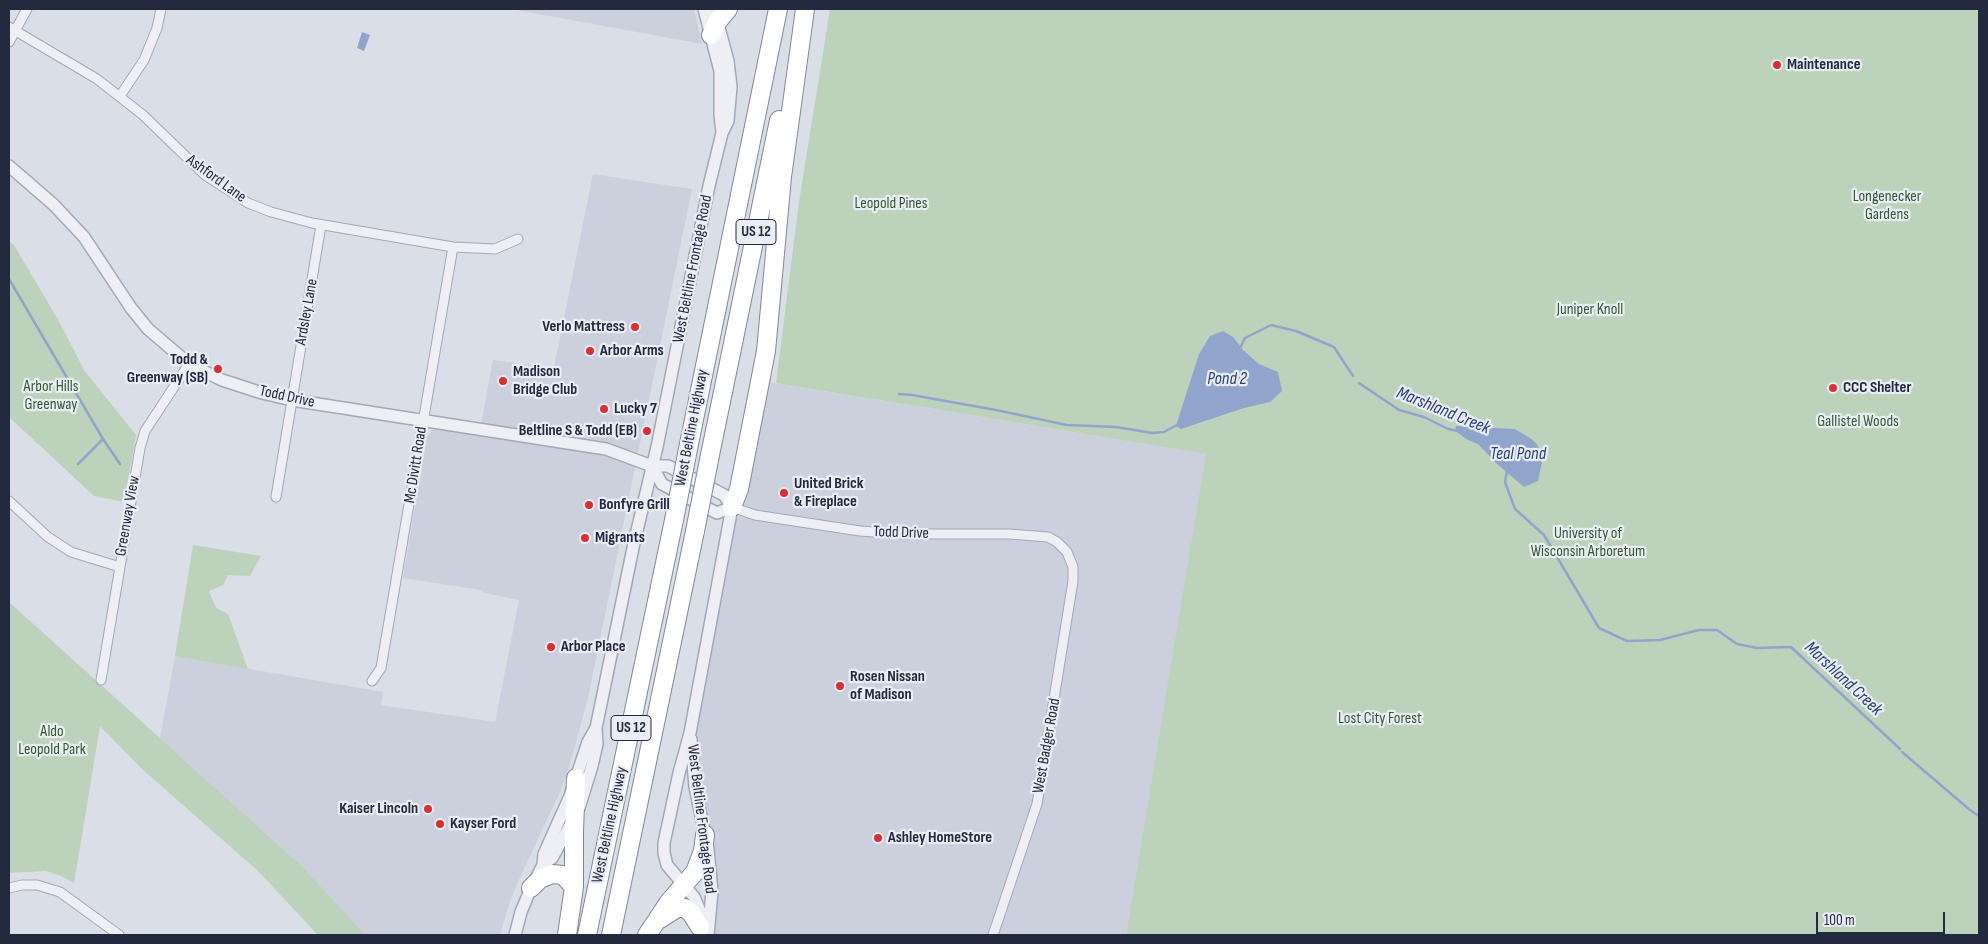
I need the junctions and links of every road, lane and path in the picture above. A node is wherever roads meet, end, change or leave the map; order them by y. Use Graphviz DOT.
graph roads {
  1 [pos="27,9"];
  2 [pos="161,9"];
  3 [pos="704,9"];
  4 [pos="778,9"];
  5 [pos="804,9"];
  6 [pos="718,18"];
  7 [pos="12,29"];
  8 [pos="9,42"];
  9 [pos="120,96"];
  10 [pos="9,166"];
  11 [pos="321,225"];
  12 [pos="518,239"];
  13 [pos="453,247"];
  14 [pos="189,364"];
  15 [pos="292,400"];
  16 [pos="423,420"];
  17 [pos="652,466"];
  18 [pos="276,497"];
  19 [pos="9,501"];
  20 [pos="732,508"];
  21 [pos="1067,552"];
  22 [pos="120,567"];
  23 [pos="101,680"];
  24 [pos="372,681"];
  25 [pos="596,728"];
  26 [pos="690,733"];
  27 [pos="576,778"];
  28 [pos="575,818"];
  29 [pos="705,835"];
  30 [pos="543,865"];
  31 [pos="683,884"];
  32 [pos="574,887"];
  33 [pos="9,888"];
  34 [pos="531,888"];
  35 [pos="649,931"];
  36 [pos="702,933"];
  37 [pos="119,935"];
  38 [pos="515,935"];
  39 [pos="567,935"];
  40 [pos="587,935"];
  41 [pos="611,935"];
  42 [pos="993,935"];
  1 -- 7 [label="street"];
  2 -- 9 [label="street"];
  3 -- 6 [label="street, West Beltline Frontage Road"];
  4 -- 40 [label="highway, West Beltline Highway / US 12, bridge"];
  5 -- 20 [label="highway"];
  5 -- 41 [label="highway, West Beltline Highway / US 12, bridge"];
  6 -- 17 [label="street, West Beltline Frontage Road"];
  7 -- 8 [label="street"];
  7 -- 9 [label="street, Ashford Lane"];
  9 -- 11 [label="street, Ashford Lane"];
  10 -- 14 [label="street, Todd Drive"];
  11 -- 13 [label="street, Ashford Lane"];
  11 -- 15 [label="street, Ardsley Lane"];
  12 -- 13 [label="street, Ashford Lane"];
  13 -- 16 [label="street, Mc Divitt Road"];
  14 -- 15 [label="street, Todd Drive"];
  14 -- 22 [label="street, Greenway View"];
  15 -- 16 [label="street, Todd Drive"];
  15 -- 18 [label="street, Ardsley Lane"];
  16 -- 17 [label="street, Todd Drive"];
  16 -- 24 [label="street, Mc Divitt Road"];
  17 -- 20 [label="street, Todd Drive"];
  17 -- 20 [label="street, Todd Drive"];
  17 -- 25 [label="street, West Beltline Frontage Road"];
  19 -- 22 [label="street"];
  20 -- 21 [label="street, Todd Drive"];
  20 -- 26 [label="street, West Beltline Frontage Road"];
  21 -- 42 [label="street, West Badger Road"];
  22 -- 23 [label="street, Greenway View"];
  25 -- 27 [label="street, West Beltline Frontage Road"];
  25 -- 28 [label="street, West Beltline Frontage Road"];
  26 -- 29 [label="street, West Beltline Frontage Road"];
  26 -- 31 [label="street, West Beltline Frontage Road"];
  27 -- 28 [label="highway"];
  27 -- 30 [label="street, West Beltline Frontage Road"];
  28 -- 30 [label="street, West Beltline Frontage Road"];
  28 -- 32 [label="highway"];
  29 -- 31 [label="highway"];
  29 -- 36 [label="street, West Beltline Frontage Road"];
  30 -- 34 [label="street, West Beltline Frontage Road"];
  31 -- 35 [label="highway"];
  31 -- 36 [label="street, West Beltline Frontage Road"];
  32 -- 34 [label="highway"];
  32 -- 39 [label="highway"];
  33 -- 37 [label="street"];
  34 -- 38 [label="street, West Beltline Frontage Road"];
  35 -- 36 [label="highway"];
}
